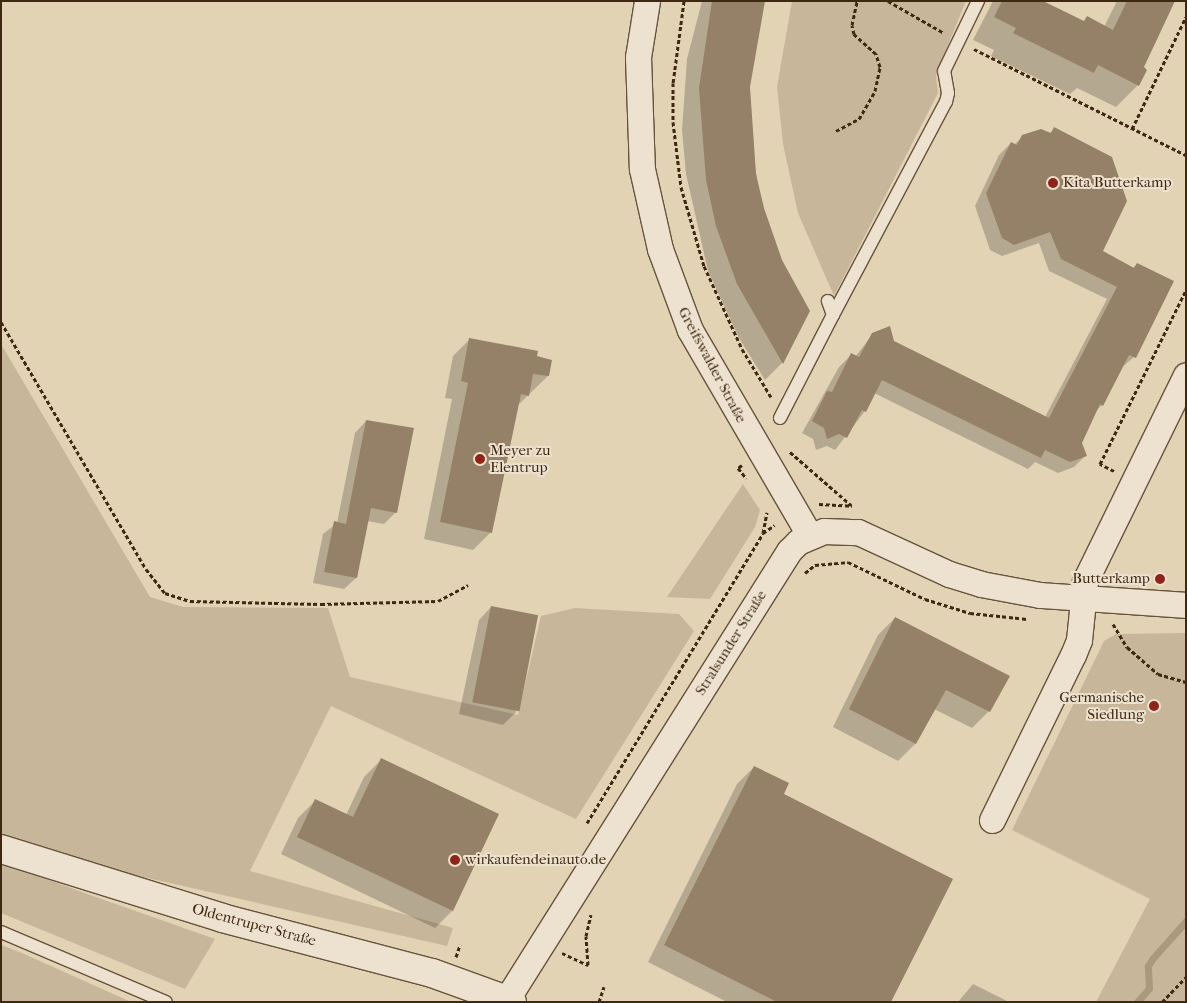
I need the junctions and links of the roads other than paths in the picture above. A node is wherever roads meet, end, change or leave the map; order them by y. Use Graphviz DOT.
graph roads {
  1 [pos="647,1"];
  2 [pos="978,1"];
  3 [pos="828,301"];
  4 [pos="833,315"];
  5 [pos="1186,375"];
  6 [pos="780,418"];
  7 [pos="810,536"];
  8 [pos="1083,598"];
  9 [pos="1186,605"];
  10 [pos="992,820"];
  11 [pos="1,849"];
  12 [pos="1,932"];
  13 [pos="508,1001"];
  14 [pos="166,1002"];
  1 -- 7 [label="street, Greifswalder Straße"];
  2 -- 4 [label="lane"];
  3 -- 4 [label="lane"];
  4 -- 6 [label="lane"];
  5 -- 8 [label="street"];
  7 -- 8 [label="street, Stralsunder Straße"];
  7 -- 13 [label="street, Stralsunder Straße"];
  8 -- 9 [label="street, Stralsunder Straße"];
  8 -- 10 [label="street"];
  11 -- 13 [label="street, Oldentruper Straße"];
  12 -- 14 [label="lane"];
}
